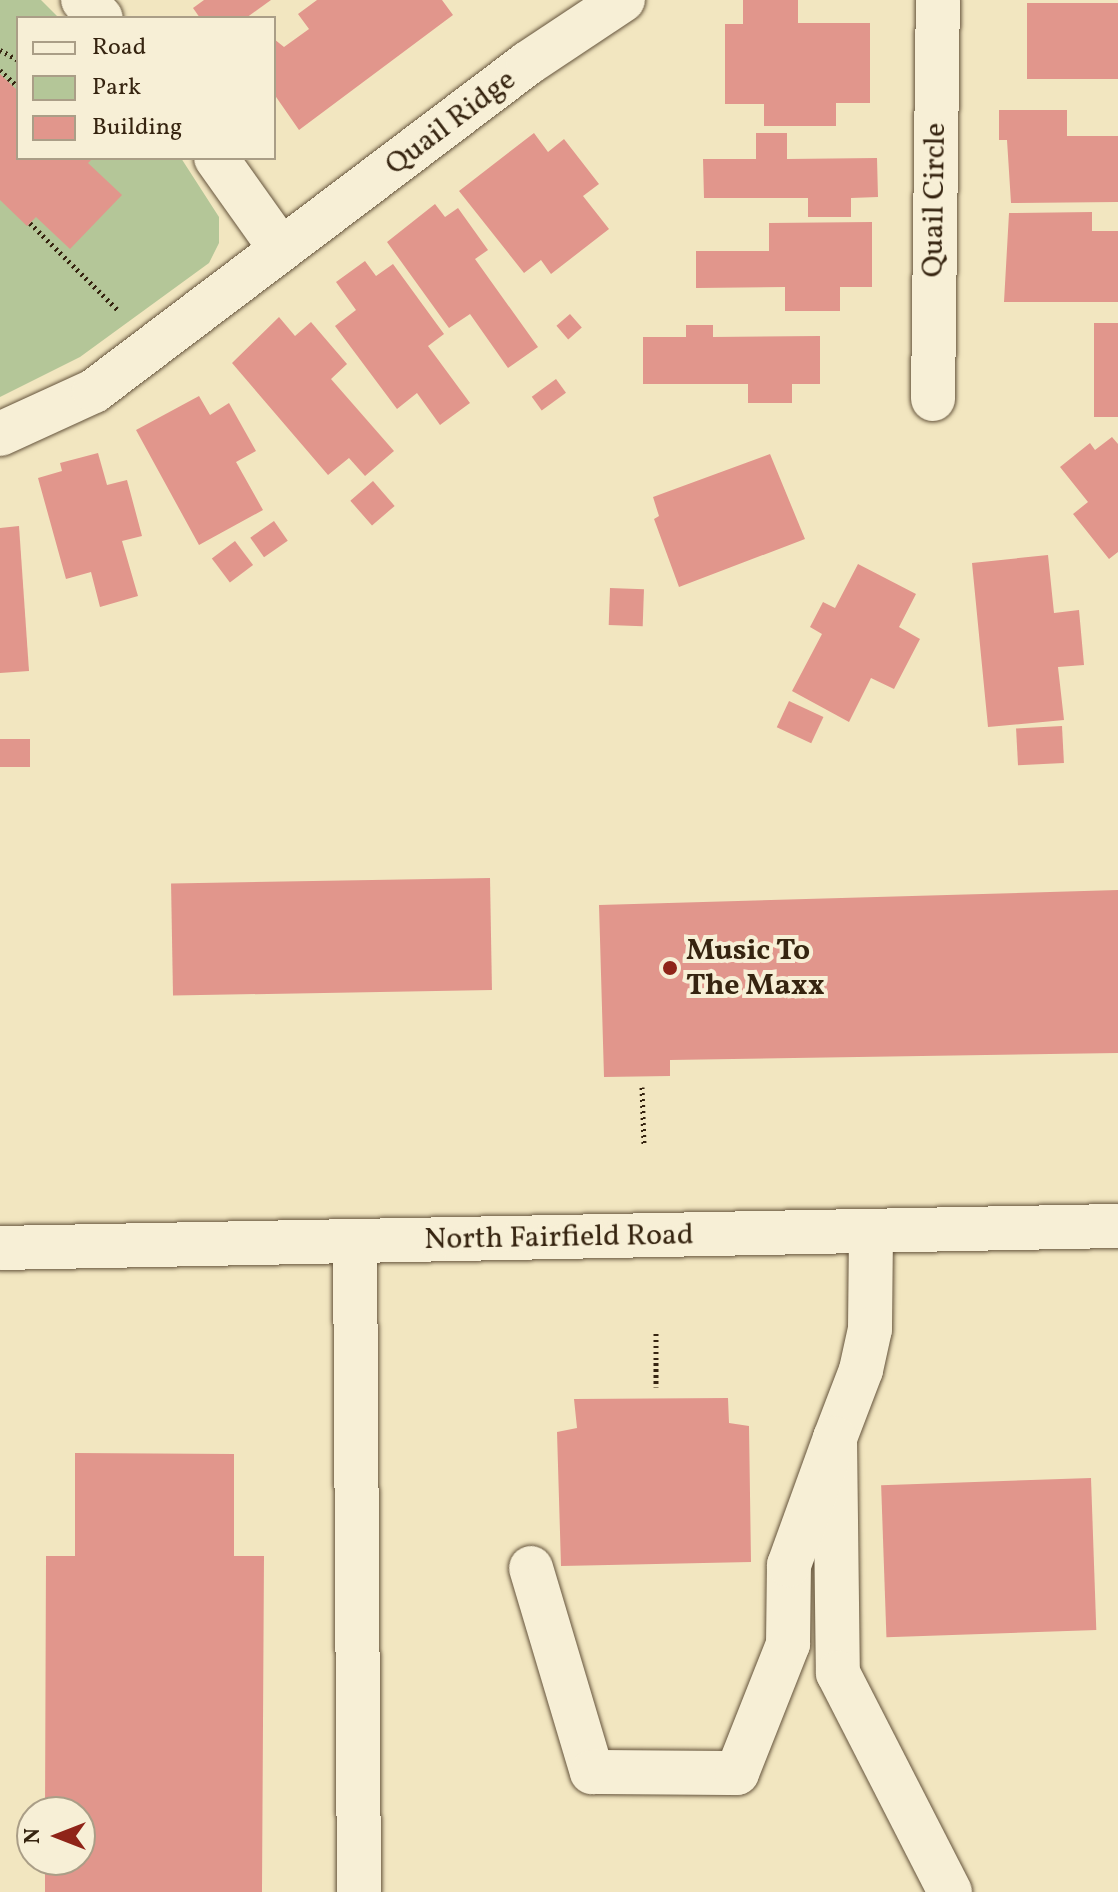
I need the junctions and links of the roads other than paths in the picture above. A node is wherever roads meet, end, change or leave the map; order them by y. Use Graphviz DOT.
graph roads {
  1 [pos="83,0"];
  2 [pos="623,0"];
  3 [pos="938,0"];
  4 [pos="99,16"];
  5 [pos="217,160"];
  6 [pos="280,248"];
  7 [pos="933,399"];
  8 [pos="0,434"];
  9 [pos="1118,1226"];
  10 [pos="871,1233"];
  11 [pos="355,1241"];
  12 [pos="0,1248"];
  13 [pos="835,1438"];
  14 [pos="531,1568"];
  15 [pos="359,1892"];
  16 [pos="950,1892"];
  1 -- 4 [label="street"];
  2 -- 6 [label="street, Quail Ridge"];
  3 -- 7 [label="street, Quail Circle"];
  5 -- 6 [label="street"];
  6 -- 8 [label="street, Quail Ridge"];
  9 -- 10 [label="street, North Fairfield Road"];
  10 -- 11 [label="street, North Fairfield Road"];
  10 -- 13 [label="street"];
  11 -- 12 [label="street, North Fairfield Road"];
  11 -- 15 [label="street"];
  13 -- 14 [label="street"];
  13 -- 16 [label="street"];
}
